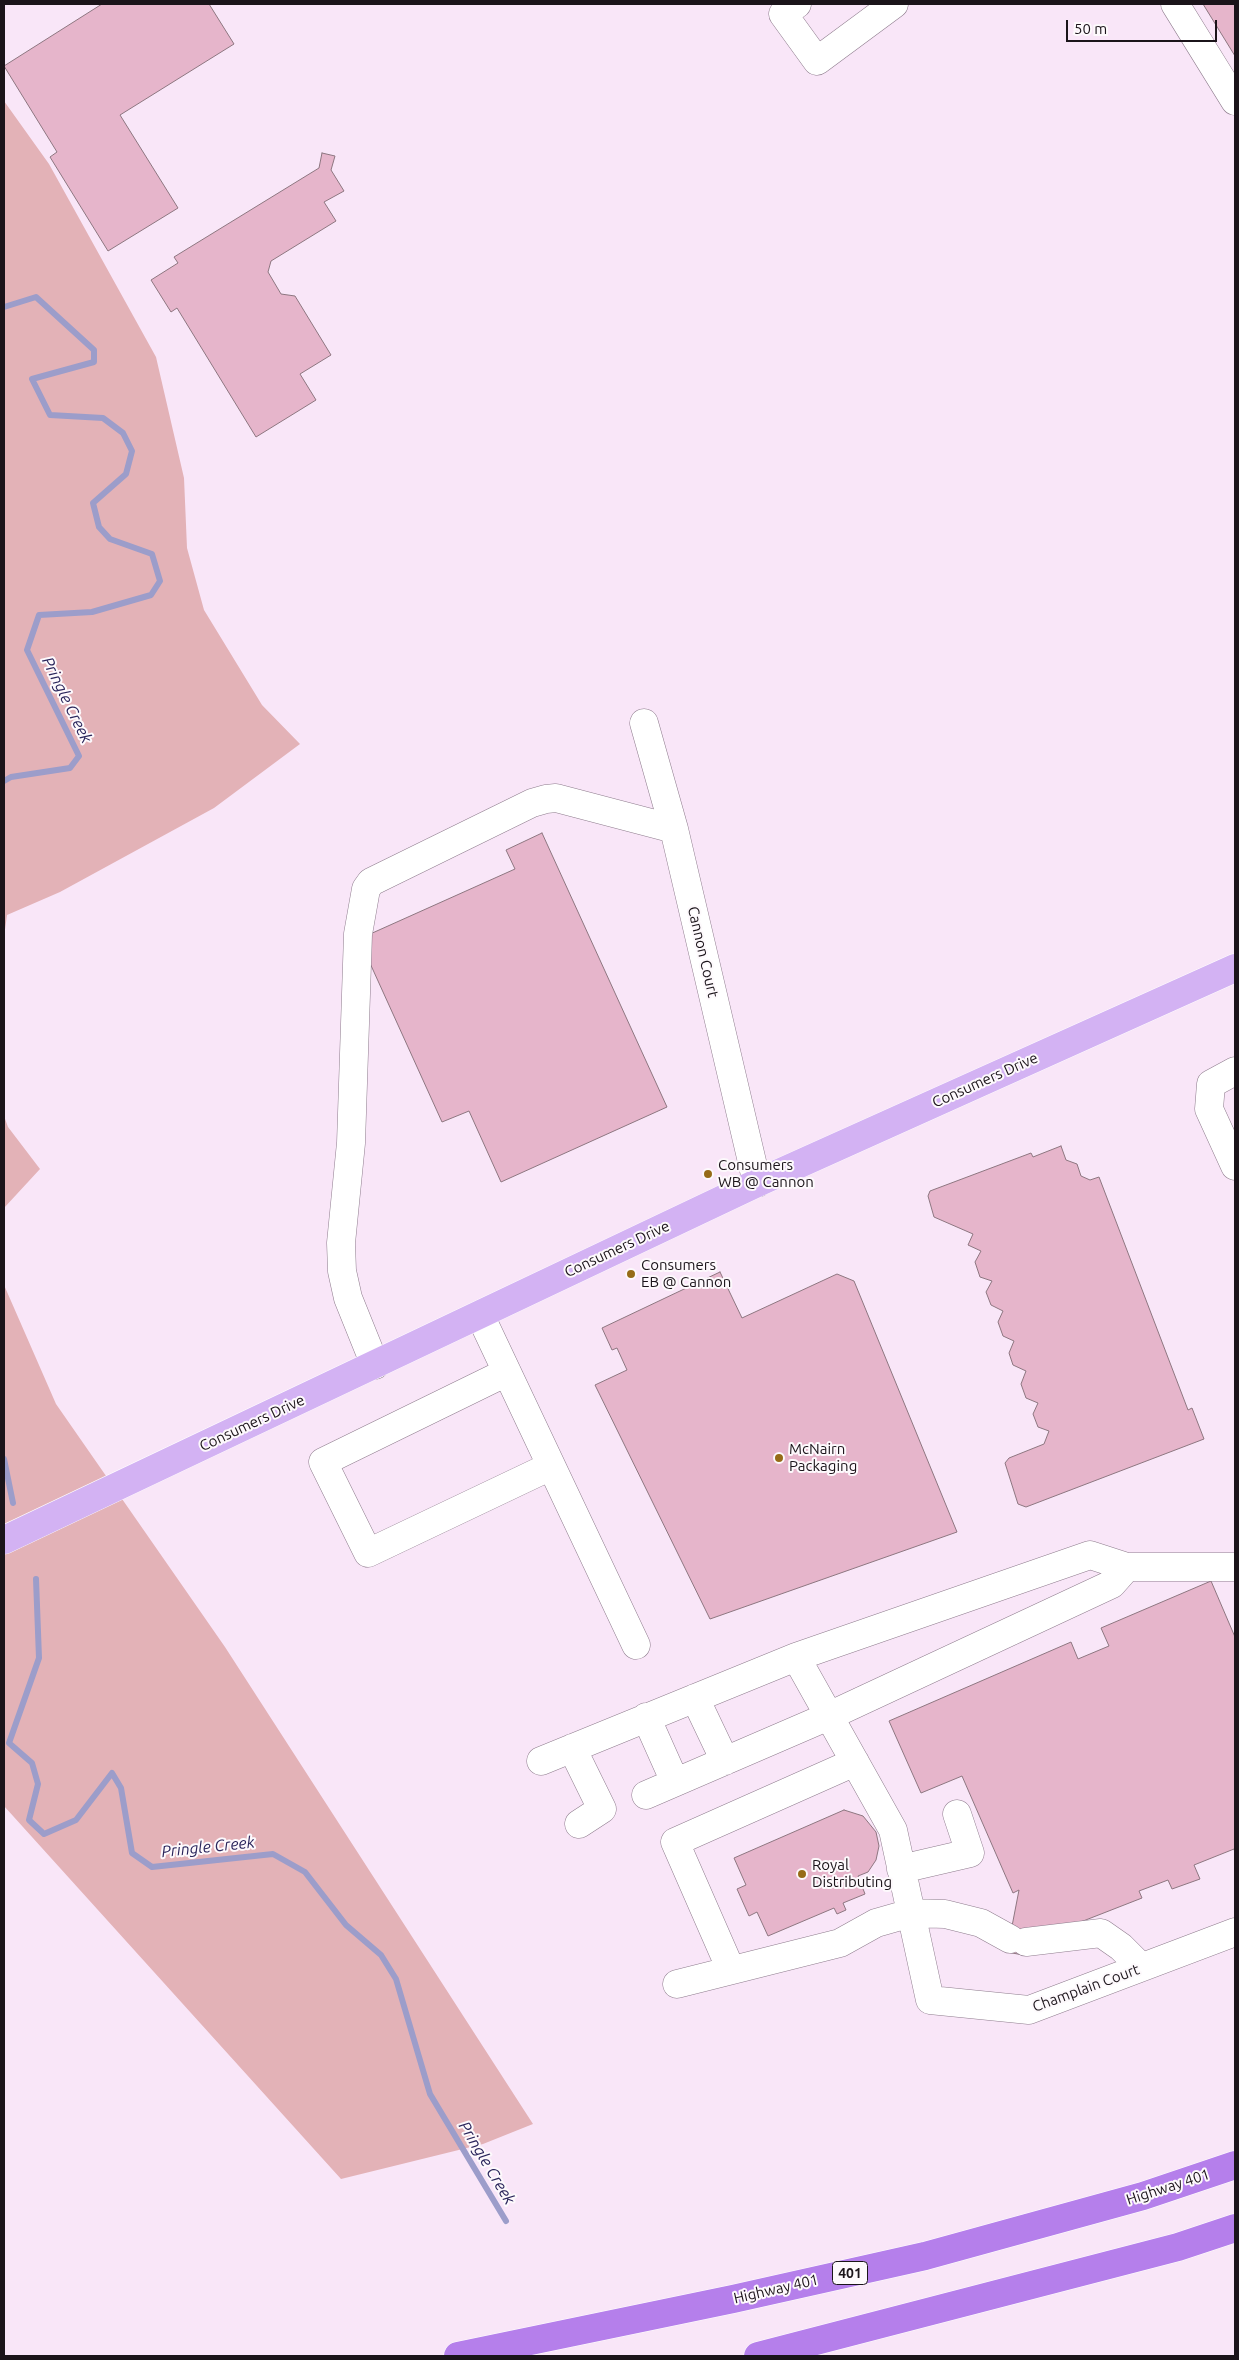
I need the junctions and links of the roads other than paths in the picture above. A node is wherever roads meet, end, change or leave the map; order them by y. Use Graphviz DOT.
graph roads {
  1 [pos="797,4"];
  2 [pos="894,4"];
  3 [pos="1175,4"];
  4 [pos="1235,101"];
  5 [pos="644,723"];
  6 [pos="674,829"];
  7 [pos="1235,968"];
  8 [pos="1235,1071"];
  9 [pos="1235,1166"];
  10 [pos="757,1183"];
  11 [pos="480,1315"];
  12 [pos="375,1365"];
  13 [pos="507,1372"];
  14 [pos="551,1466"];
  15 [pos="4,1540"];
  16 [pos="1127,1567"];
  17 [pos="1235,1567"];
  18 [pos="636,1645"];
  19 [pos="796,1657"];
  20 [pos="695,1698"];
  21 [pos="829,1716"];
  22 [pos="646,1718"];
  23 [pos="572,1748"];
  24 [pos="541,1760"];
  25 [pos="725,1761"];
  26 [pos="855,1762"];
  27 [pos="675,1782"];
  28 [pos="646,1795"];
  29 [pos="957,1814"];
  30 [pos="579,1824"];
  31 [pos="902,1869"];
  32 [pos="911,1912"];
  33 [pos="1235,1932"];
  34 [pos="1141,1967"];
  35 [pos="731,1970"];
  36 [pos="678,1984"];
  37 [pos="1235,2165"];
  38 [pos="1235,2228"];
  39 [pos="458,2356"];
  40 [pos="758,2356"];
  1 -- 2 [label="street"];
  3 -- 4 [label="street"];
  5 -- 6 [label="street, Cannon Court"];
  6 -- 10 [label="street, Cannon Court"];
  6 -- 12 [label="street"];
  7 -- 10 [label="main road, Consumers Drive"];
  8 -- 9 [label="street"];
  10 -- 11 [label="main road, Consumers Drive"];
  11 -- 12 [label="main road, Consumers Drive"];
  11 -- 13 [label="street"];
  12 -- 15 [label="main road, Consumers Drive"];
  13 -- 14 [label="street"];
  13 -- 14 [label="street"];
  14 -- 18 [label="street"];
  16 -- 17 [label="street"];
  16 -- 19 [label="street"];
  16 -- 21 [label="street"];
  19 -- 20 [label="street"];
  19 -- 21 [label="street"];
  20 -- 22 [label="street"];
  20 -- 25 [label="street"];
  21 -- 25 [label="street"];
  21 -- 26 [label="street"];
  22 -- 23 [label="street"];
  22 -- 27 [label="street"];
  23 -- 24 [label="street"];
  23 -- 30 [label="street"];
  25 -- 27 [label="street"];
  26 -- 31 [label="street"];
  26 -- 35 [label="street"];
  27 -- 28 [label="street"];
  29 -- 31 [label="street"];
  31 -- 32 [label="street"];
  32 -- 34 [label="street"];
  32 -- 34 [label="street, Champlain Court"];
  32 -- 35 [label="street"];
  33 -- 34 [label="street, Champlain Court"];
  35 -- 36 [label="street"];
  37 -- 39 [label="highway, Highway 401 / 401"];
  38 -- 40 [label="highway"];
}
